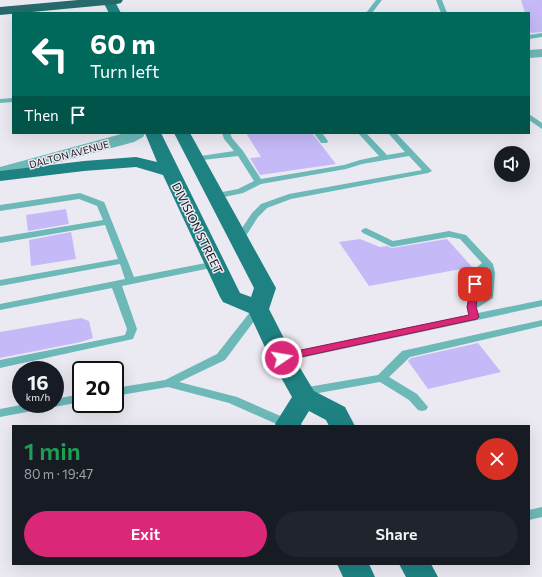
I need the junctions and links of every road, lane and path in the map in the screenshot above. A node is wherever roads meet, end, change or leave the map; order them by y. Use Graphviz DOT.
graph roads {
  1 [pos="111,0"];
  2 [pos="380,0"];
  3 [pos="439,0"];
  4 [pos="0,11"];
  5 [pos="114,12"];
  6 [pos="370,12"];
  7 [pos="444,12"];
  8 [pos="542,35"];
  9 [pos="530,37"];
  10 [pos="542,53"];
  11 [pos="530,54"];
  12 [pos="12,100"];
  13 [pos="0,101"];
  14 [pos="530,117"];
  15 [pos="542,127"];
  16 [pos="103,134"];
  17 [pos="135,134"];
  18 [pos="153,134"];
  19 [pos="182,134"];
  20 [pos="226,134"];
  21 [pos="363,134"];
  22 [pos="393,134"];
  23 [pos="240,153"];
  24 [pos="412,153"];
  25 [pos="385,158"];
  26 [pos="194,159"];
  27 [pos="0,161"];
  28 [pos="170,171"];
  29 [pos="0,174"];
  30 [pos="259,182"];
  31 [pos="215,196"];
  32 [pos="0,208"];
  33 [pos="108,222"];
  34 [pos="366,231"];
  35 [pos="0,240"];
  36 [pos="239,240"];
  37 [pos="123,261"];
  38 [pos="216,264"];
  39 [pos="488,264"];
  40 [pos="131,282"];
  41 [pos="0,283"];
  42 [pos="116,284"];
  43 [pos="542,302"];
  44 [pos="0,307"];
  45 [pos="258,309"];
  46 [pos="473,312"];
  47 [pos="542,324"];
  48 [pos="282,358"];
  49 [pos="0,364"];
  50 [pos="382,378"];
  51 [pos="168,383"];
  52 [pos="124,390"];
  53 [pos="304,394"];
  54 [pos="422,407"];
  55 [pos="12,411"];
  56 [pos="0,413"];
  57 [pos="288,425"];
  58 [pos="342,425"];
  59 [pos="542,512"];
  60 [pos="530,515"];
  61 [pos="353,565"];
  62 [pos="416,565"];
  63 [pos="359,577"];
  64 [pos="422,577"];
  1 -- 4 [label="highway"];
  1 -- 5 [label="main road"];
  2 -- 6 [label="lane"];
  3 -- 7 [label="lane"];
  8 -- 9 [label="lane"];
  10 -- 11 [label="street"];
  12 -- 13 [label="lane"];
  14 -- 15 [label="lane"];
  16 -- 27 [label="street, DALTON AVENUE"];
  17 -- 29 [label="street, DALTON AVENUE"];
  18 -- 28 [label="main road, DIVISION STREET"];
  19 -- 26 [label="main road"];
  20 -- 23 [label="lane"];
  21 -- 25 [label="lane"];
  22 -- 24 [label="lane"];
  23 -- 26 [label="lane"];
  23 -- 30 [label="lane"];
  24 -- 25 [label="lane"];
  24 -- 36 [label="lane"];
  25 -- 30 [label="lane"];
  26 -- 31 [label="main road"];
  28 -- 29 [label="main road"];
  28 -- 38 [label="main road, DIVISION STREET"];
  30 -- 31 [label="lane"];
  31 -- 36 [label="main road"];
  32 -- 33 [label="lane"];
  33 -- 35 [label="lane"];
  33 -- 37 [label="lane"];
  34 -- 39 [label="lane"];
  36 -- 45 [label="main road"];
  37 -- 40 [label="lane"];
  37 -- 41 [label="lane"];
  38 -- 40 [label="lane"];
  38 -- 45 [label="main road, DIVISION STREET"];
  39 -- 46 [label="lane"];
  39 -- 46 [label="lane"];
  40 -- 42 [label="lane"];
  42 -- 44 [label="lane"];
  42 -- 49 [label="lane"];
  43 -- 46 [label="lane"];
  45 -- 48 [label="main road"];
  45 -- 51 [label="lane"];
  46 -- 48 [label="lane"];
  47 -- 50 [label="lane"];
  48 -- 53 [label="main road"];
  50 -- 53 [label="lane"];
  50 -- 54 [label="lane"];
  51 -- 52 [label="lane"];
  51 -- 57 [label="lane"];
  53 -- 57 [label="main road"];
  53 -- 58 [label="main road"];
  55 -- 56 [label="lane"];
  59 -- 60 [label="lane"];
  61 -- 63 [label="main road"];
  62 -- 64 [label="main road"];
}
